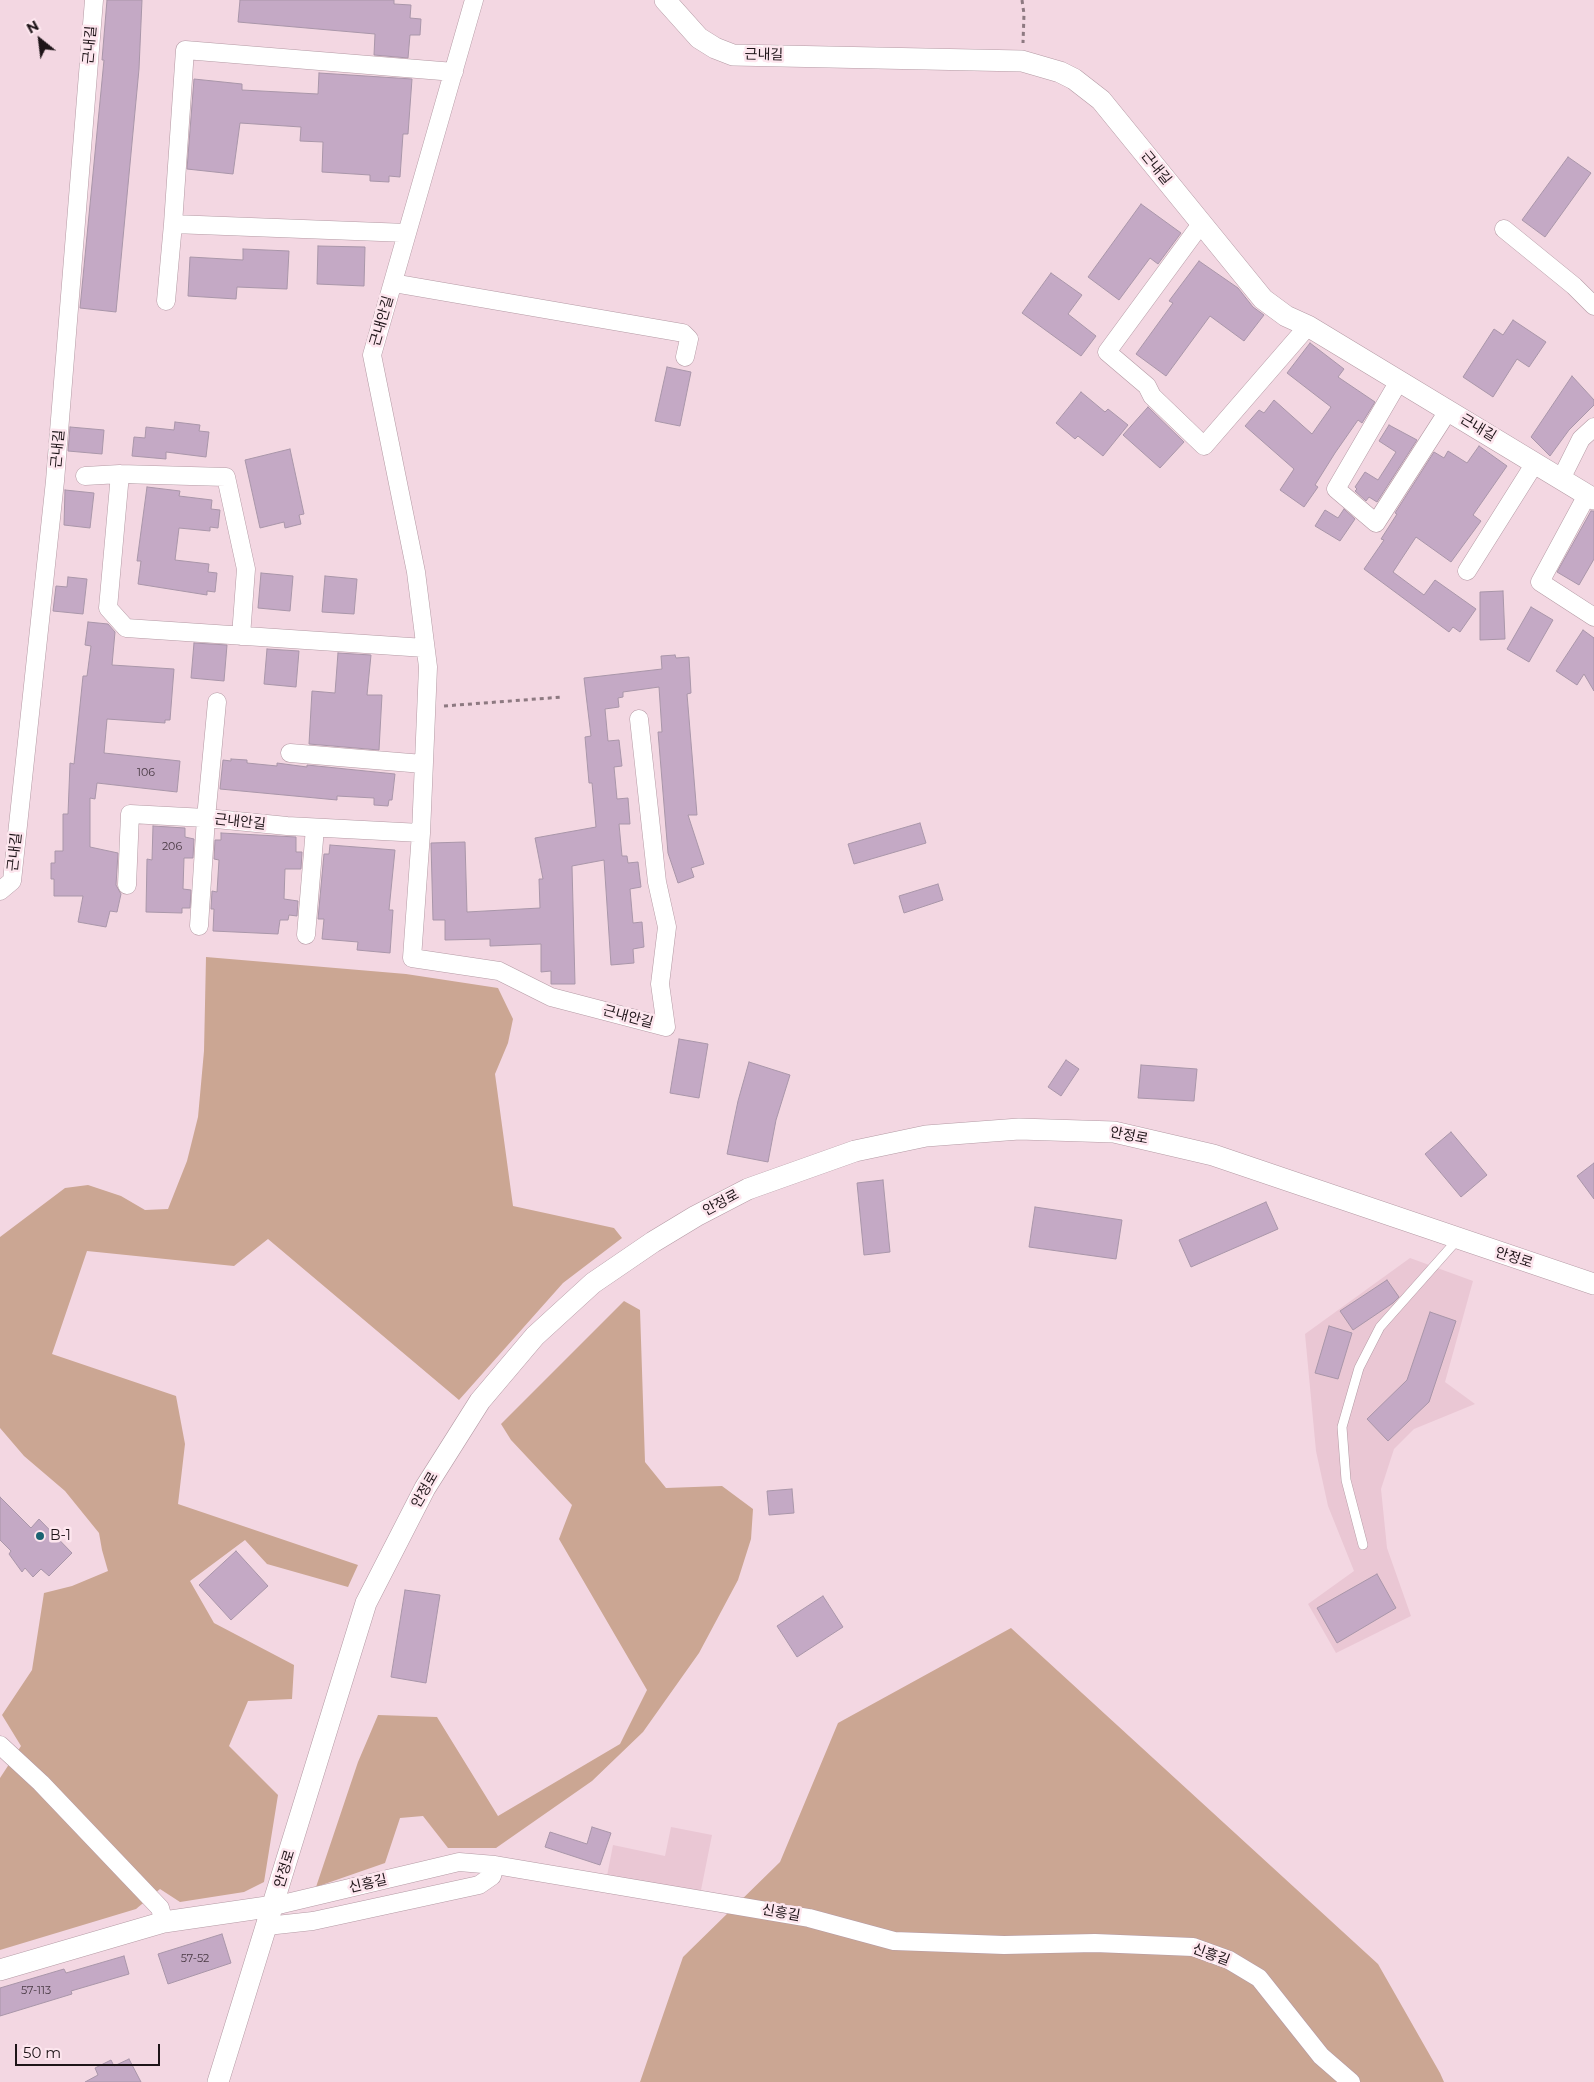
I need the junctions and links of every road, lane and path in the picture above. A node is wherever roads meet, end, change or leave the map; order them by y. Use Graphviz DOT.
graph roads {
  1 [pos="94,0"];
  2 [pos="474,0"];
  3 [pos="664,0"];
  4 [pos="1022,0"];
  5 [pos="1022,61"];
  6 [pos="454,72"];
  7 [pos="173,224"];
  8 [pos="1201,224"];
  9 [pos="1504,230"];
  10 [pos="407,233"];
  11 [pos="393,282"];
  12 [pos="166,301"];
  13 [pos="1594,306"];
  14 [pos="1308,326"];
  15 [pos="685,357"];
  16 [pos="1399,381"];
  17 [pos="1448,410"];
  18 [pos="1594,427"];
  19 [pos="1535,463"];
  20 [pos="120,474"];
  21 [pos="85,476"];
  22 [pos="1561,479"];
  23 [pos="1591,497"];
  24 [pos="1467,571"];
  25 [pos="1594,617"];
  26 [pos="241,636"];
  27 [pos="425,648"];
  28 [pos="563,697"];
  29 [pos="217,702"];
  30 [pos="426,705"];
  31 [pos="638,719"];
  32 [pos="290,753"];
  33 [pos="424,764"];
  34 [pos="206,818"];
  35 [pos="315,828"];
  36 [pos="421,833"];
  37 [pos="127,886"];
  38 [pos="0,892"];
  39 [pos="199,926"];
  40 [pos="306,935"];
  41 [pos="1459,1239"];
  42 [pos="1594,1284"];
  43 [pos="1363,1545"];
  44 [pos="0,1745"];
  45 [pos="495,1864"];
  46 [pos="274,1906"];
  47 [pos="164,1922"];
  48 [pos="267,1926"];
  49 [pos="0,1970"];
  50 [pos="218,2082"];
  51 [pos="1351,2082"];
  1 -- 38 [label="street, 근내길"];
  2 -- 6 [label="street, 근내안길"];
  3 -- 5 [label="street, 근내길"];
  4 -- 5 [label="path"];
  5 -- 8 [label="street, 근내길"];
  6 -- 7 [label="street"];
  6 -- 10 [label="street, 근내안길"];
  7 -- 10 [label="street"];
  7 -- 12 [label="street"];
  8 -- 14 [label="street, 근내길"];
  8 -- 14 [label="street"];
  9 -- 13 [label="street"];
  10 -- 11 [label="street, 근내안길"];
  11 -- 15 [label="street"];
  11 -- 27 [label="street, 근내안길"];
  14 -- 16 [label="street, 근내길"];
  16 -- 17 [label="street, 근내길"];
  16 -- 17 [label="street"];
  17 -- 19 [label="street, 근내길"];
  18 -- 22 [label="street"];
  19 -- 22 [label="street, 근내길"];
  19 -- 24 [label="street"];
  20 -- 21 [label="street"];
  20 -- 26 [label="street"];
  20 -- 26 [label="street"];
  22 -- 23 [label="street, 근내길"];
  23 -- 25 [label="street"];
  26 -- 27 [label="street"];
  27 -- 30 [label="street, 근내안길"];
  28 -- 30 [label="path"];
  29 -- 34 [label="street"];
  30 -- 33 [label="street, 근내안길"];
  31 -- 36 [label="street, 근내안길"];
  32 -- 33 [label="street"];
  33 -- 36 [label="street, 근내안길"];
  34 -- 35 [label="street, 근내안길"];
  34 -- 37 [label="street, 근내안길"];
  34 -- 39 [label="street"];
  35 -- 36 [label="street, 근내안길"];
  35 -- 40 [label="street"];
  41 -- 42 [label="street, 안정로"];
  41 -- 43 [label="lane"];
  41 -- 46 [label="street, 안정로"];
  44 -- 47 [label="street"];
  45 -- 46 [label="street, 신흥길"];
  45 -- 48 [label="street"];
  45 -- 51 [label="street, 신흥길"];
  46 -- 47 [label="street, 신흥길"];
  46 -- 48 [label="street, 안정로"];
  47 -- 49 [label="street, 신흥길"];
  48 -- 50 [label="street, 안정로"];
}
